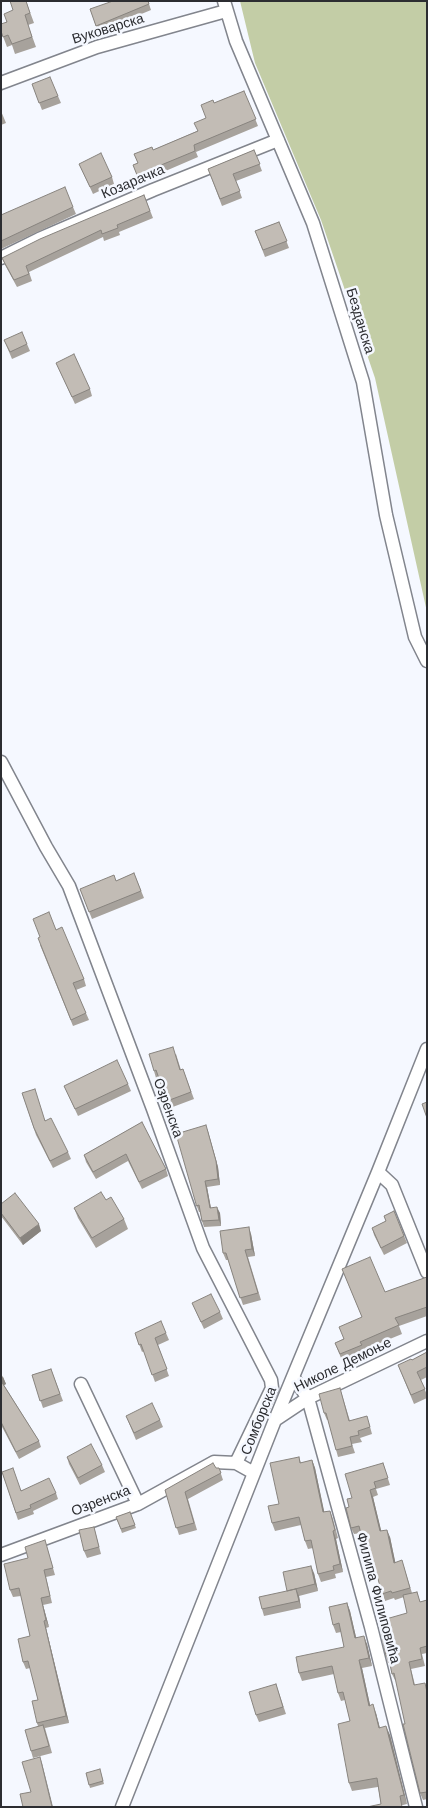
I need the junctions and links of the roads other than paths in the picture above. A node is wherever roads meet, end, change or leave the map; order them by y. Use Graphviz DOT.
graph roads {
  1 [pos="225,6"];
  2 [pos="1,82"];
  3 [pos="278,140"];
  4 [pos="1,258"];
  5 [pos="427,661"];
  6 [pos="1,762"];
  7 [pos="427,1048"];
  8 [pos="378,1172"];
  9 [pos="427,1272"];
  10 [pos="427,1341"];
  11 [pos="293,1377"];
  12 [pos="81,1384"];
  13 [pos="308,1398"];
  14 [pos="275,1420"];
  15 [pos="236,1463"];
  16 [pos="254,1473"];
  17 [pos="138,1504"];
  18 [pos="1,1554"];
  19 [pos="122,1807"];
  20 [pos="416,1807"];
  1 -- 2 [label="street, Вуковарска"];
  1 -- 3 [label="street, Безданска"];
  3 -- 4 [label="street, Козарачка"];
  3 -- 5 [label="street, Безданска"];
  6 -- 15 [label="street, Озренска"];
  7 -- 8 [label="street, Сомборска"];
  8 -- 9 [label="street"];
  8 -- 11 [label="street, Сомборска"];
  10 -- 13 [label="street, Николе Демоње"];
  11 -- 13 [label="street"];
  11 -- 14 [label="street, Сомборска"];
  12 -- 17 [label="street"];
  13 -- 14 [label="street, Николе Демоње"];
  13 -- 20 [label="street, Филипа Филиповића"];
  14 -- 16 [label="street, Сомборска"];
  15 -- 16 [label="street"];
  15 -- 17 [label="street, Озренска"];
  16 -- 19 [label="street, Сомборска"];
  17 -- 18 [label="street, Озренска"];
}
